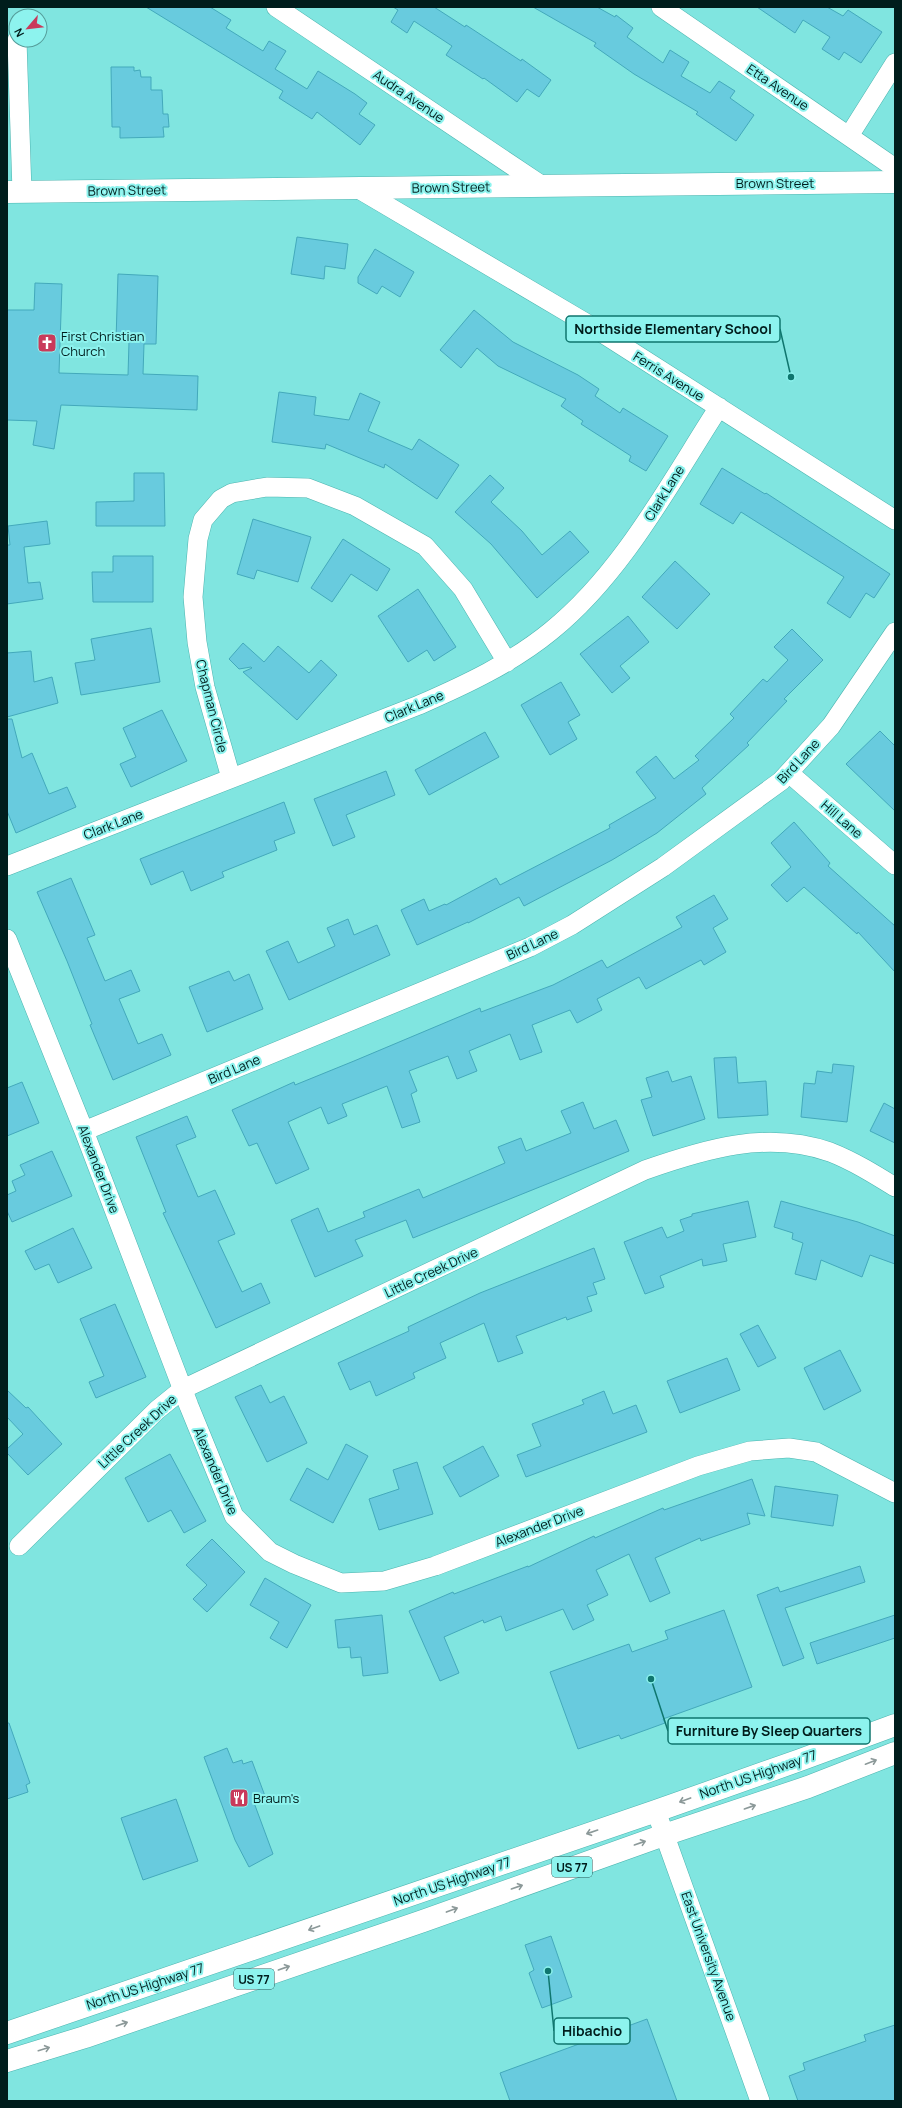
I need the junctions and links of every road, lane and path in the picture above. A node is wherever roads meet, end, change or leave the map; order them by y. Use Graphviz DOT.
graph roads {
  1 [pos="276,7"];
  2 [pos="661,7"];
  3 [pos="17,48"];
  4 [pos="895,63"];
  5 [pos="849,136"];
  6 [pos="895,168"];
  7 [pos="895,182"];
  8 [pos="541,186"];
  9 [pos="357,188"];
  10 [pos="14,192"];
  11 [pos="719,407"];
  12 [pos="895,520"];
  13 [pos="895,632"];
  14 [pos="506,662"];
  15 [pos="788,773"];
  16 [pos="231,778"];
  17 [pos="895,865"];
  18 [pos="7,866"];
  19 [pos="7,938"];
  20 [pos="84,1131"];
  21 [pos="895,1186"];
  22 [pos="183,1389"];
  23 [pos="895,1493"];
  24 [pos="19,1546"];
  25 [pos="895,1725"];
  26 [pos="895,1753"];
  27 [pos="656,1811"];
  28 [pos="664,1835"];
  29 [pos="7,2033"];
  30 [pos="7,2061"];
  31 [pos="760,2101"];
  1 -- 8 [label="street, Audra Avenue"];
  2 -- 5 [label="street, Etta Avenue"];
  3 -- 10 [label="street"];
  4 -- 5 [label="street"];
  5 -- 6 [label="street, Etta Avenue"];
  7 -- 8 [label="main road, Brown Street"];
  8 -- 9 [label="main road, Brown Street"];
  9 -- 10 [label="main road, Brown Street"];
  9 -- 11 [label="street, Ferris Avenue"];
  11 -- 12 [label="street, Ferris Avenue"];
  11 -- 14 [label="street, Clark Lane"];
  13 -- 15 [label="street, Bird Lane"];
  14 -- 16 [label="street, Clark Lane"];
  14 -- 16 [label="street, Chapman Circle"];
  15 -- 17 [label="street, Hill Lane"];
  15 -- 20 [label="street, Bird Lane"];
  16 -- 18 [label="street, Clark Lane"];
  19 -- 20 [label="street, Alexander Drive"];
  20 -- 22 [label="street, Alexander Drive"];
  21 -- 22 [label="street, Little Creek Drive"];
  22 -- 23 [label="street, Alexander Drive"];
  22 -- 24 [label="street, Little Creek Drive"];
  25 -- 27 [label="main road, North US Highway 77 / US 77, one-way"];
  28 -- 26 [label="main road, North US Highway 77 / US 77, one-way"];
  27 -- 28 [label="street, East University Avenue"];
  27 -- 29 [label="main road, North US Highway 77 / US 77, one-way"];
  30 -- 28 [label="main road, North US Highway 77 / US 77, one-way"];
  28 -- 31 [label="street, East University Avenue"];
}
